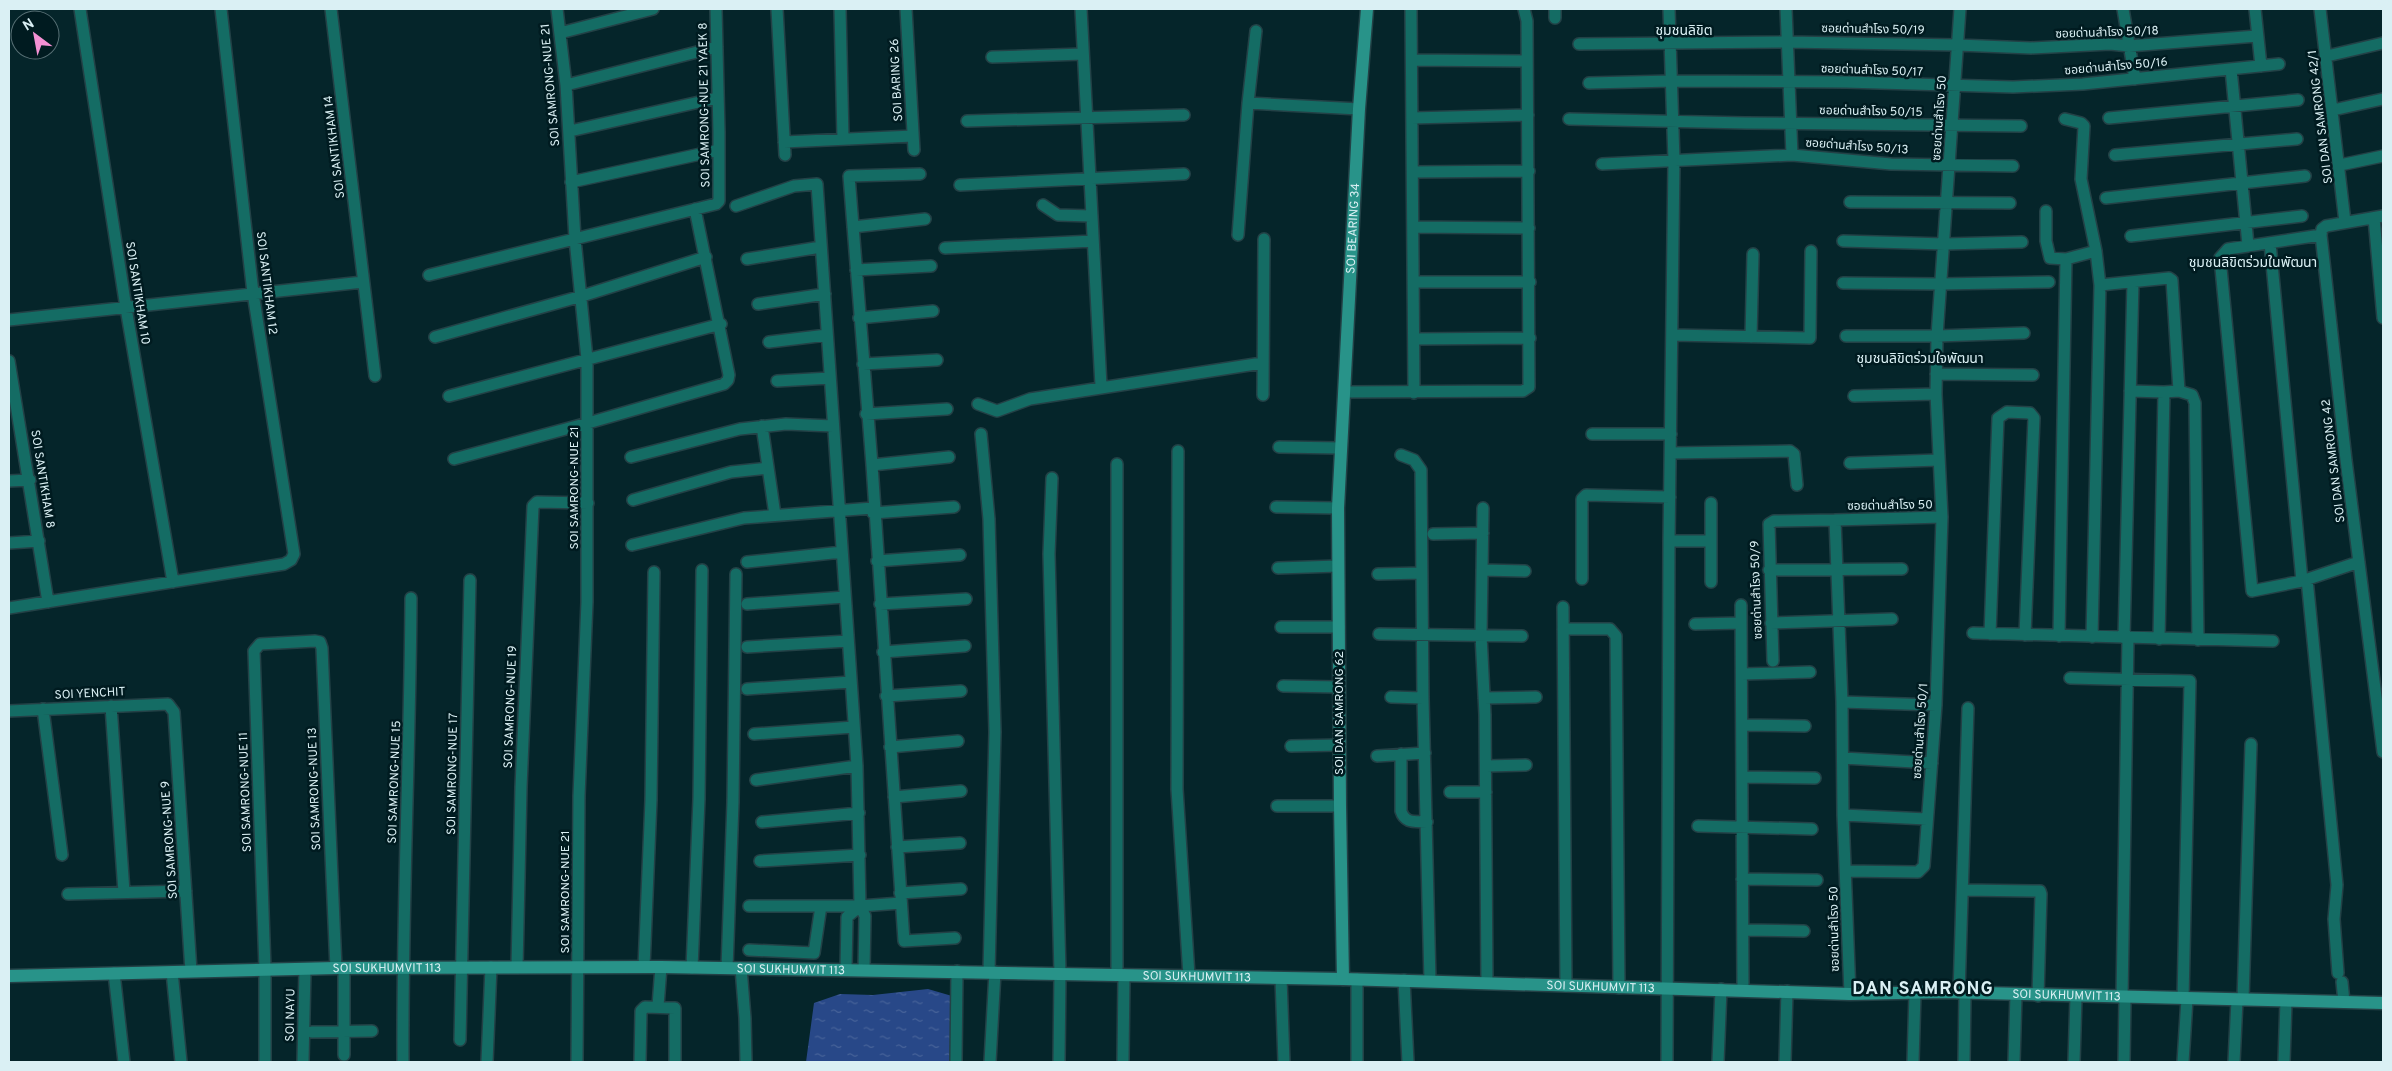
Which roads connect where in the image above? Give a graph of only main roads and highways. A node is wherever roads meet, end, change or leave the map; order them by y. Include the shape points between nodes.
1 (1367, 9) edge
2 (1340, 448) joint
3 (9, 976) edge
4 (1344, 979) junction
5 (2383, 1003) edge

1 - 2 main road, SOI BEARING 34
2 - 4 main road, SOI DAN SAMRONG 62 via 1338,627
3 - 4 main road, SOI SUKHUMVIT 113 via 340,968 661,967
4 - 5 main road, SOI SUKHUMVIT 113 via 1850,994 1962,993

